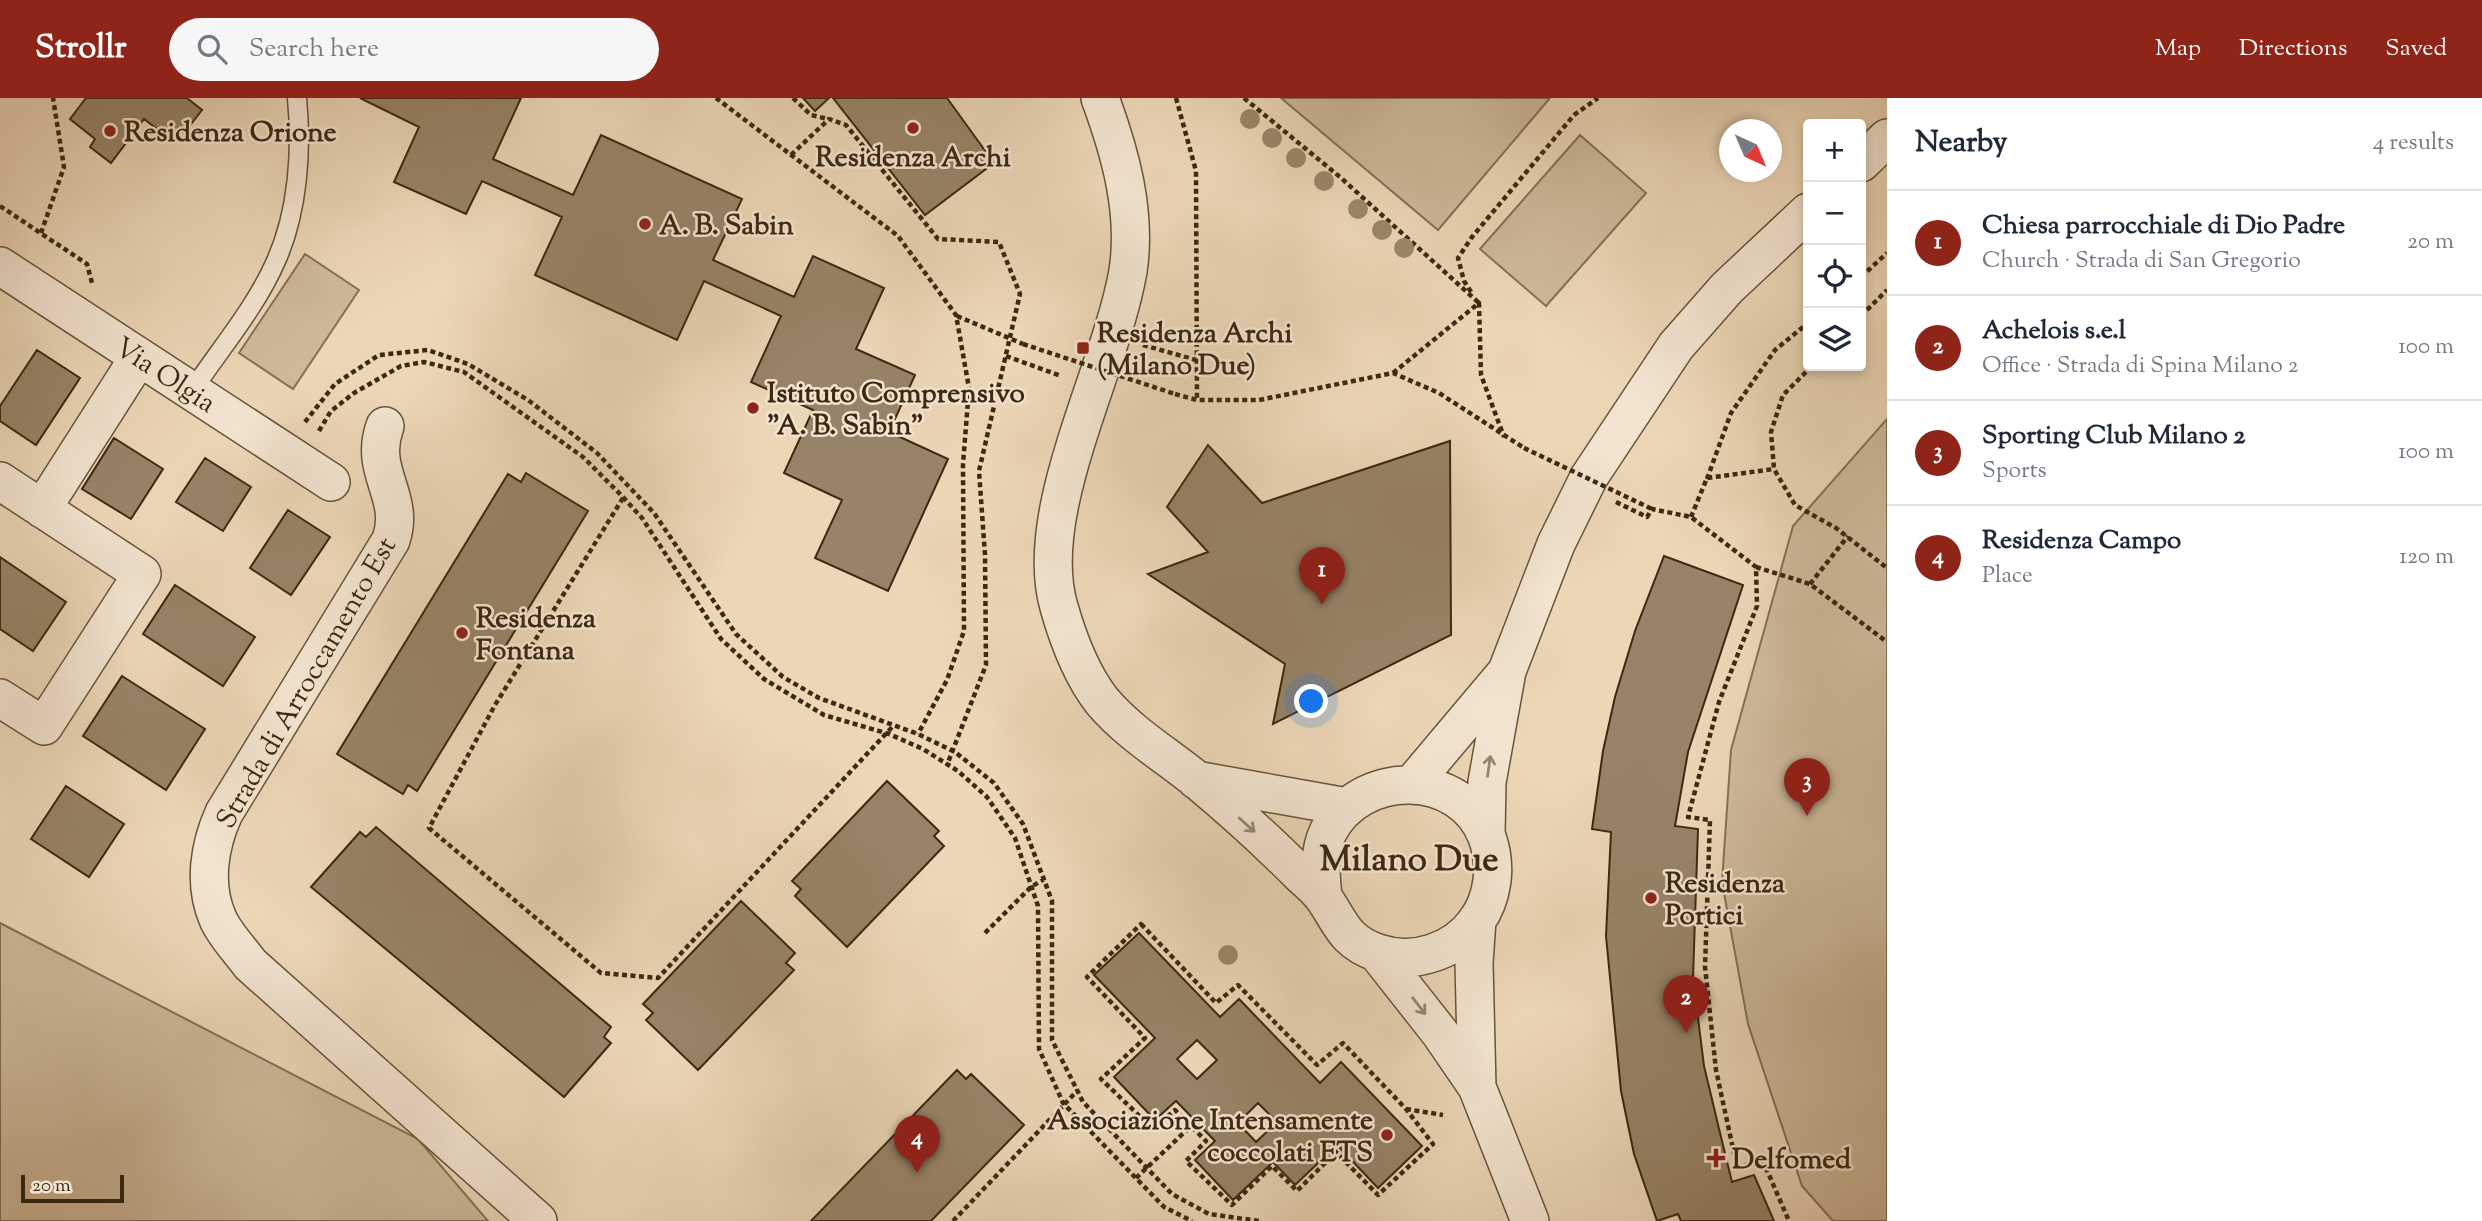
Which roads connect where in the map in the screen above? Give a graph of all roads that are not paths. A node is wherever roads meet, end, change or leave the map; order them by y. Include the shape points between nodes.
1 (297, 98) edge
2 (1100, 98) edge
3 (1887, 138) edge
4 (1866, 158) edge
5 (1803, 217) edge
6 (0, 266) edge
7 (139, 357) junction
8 (192, 391) junction
9 (385, 426) dead end
10 (0, 481) edge
11 (331, 482) dead end
12 (42, 509) junction
13 (1507, 671) junction
14 (0, 698) edge
15 (1196, 780) junction
16 (1413, 783) junction
17 (1348, 807) junction
18 (1486, 834) junction
19 (1323, 897) junction
20 (1478, 920) junction
21 (1377, 953) junction
22 (1476, 1087) junction
23 (538, 1221) edge
24 (1530, 1221) edge

1 - 8 lane via 298,162 284,242 257,294
2 - 15 street via 1115,139 1130,219 1128,269 1113,337 1056,516 1053,572 1058,604 1084,672 1102,700 1137,738
3 - 4 street
5 - 13 street via 1684,336 1633,408 1577,500
6 - 7 street, Via Olgia
7 - 8 street, Via Olgia
7 - 12 street
8 - 11 street, Via Olgia
9 - 23 street, Strada di Arroccamento Est via 379,461 397,513 391,540 224,813 210,857 213,900 219,921 250,964
10 - 12 street
12 - 14 street via 142,574 44,726
13 - 16 street
18 -> 13 street via 1487,782
15 - 17 street
15 -> 19 street
16 - 17 street via 1367,793
16 - 18 street via 1464,805
17 - 19 street via 1328,833 1319,865
18 - 20 street via 1493,878
19 - 21 street via 1335,921 1353,940
20 - 21 street via 1462,937 1422,956
20 - 22 street
21 -> 22 street
22 - 24 street

